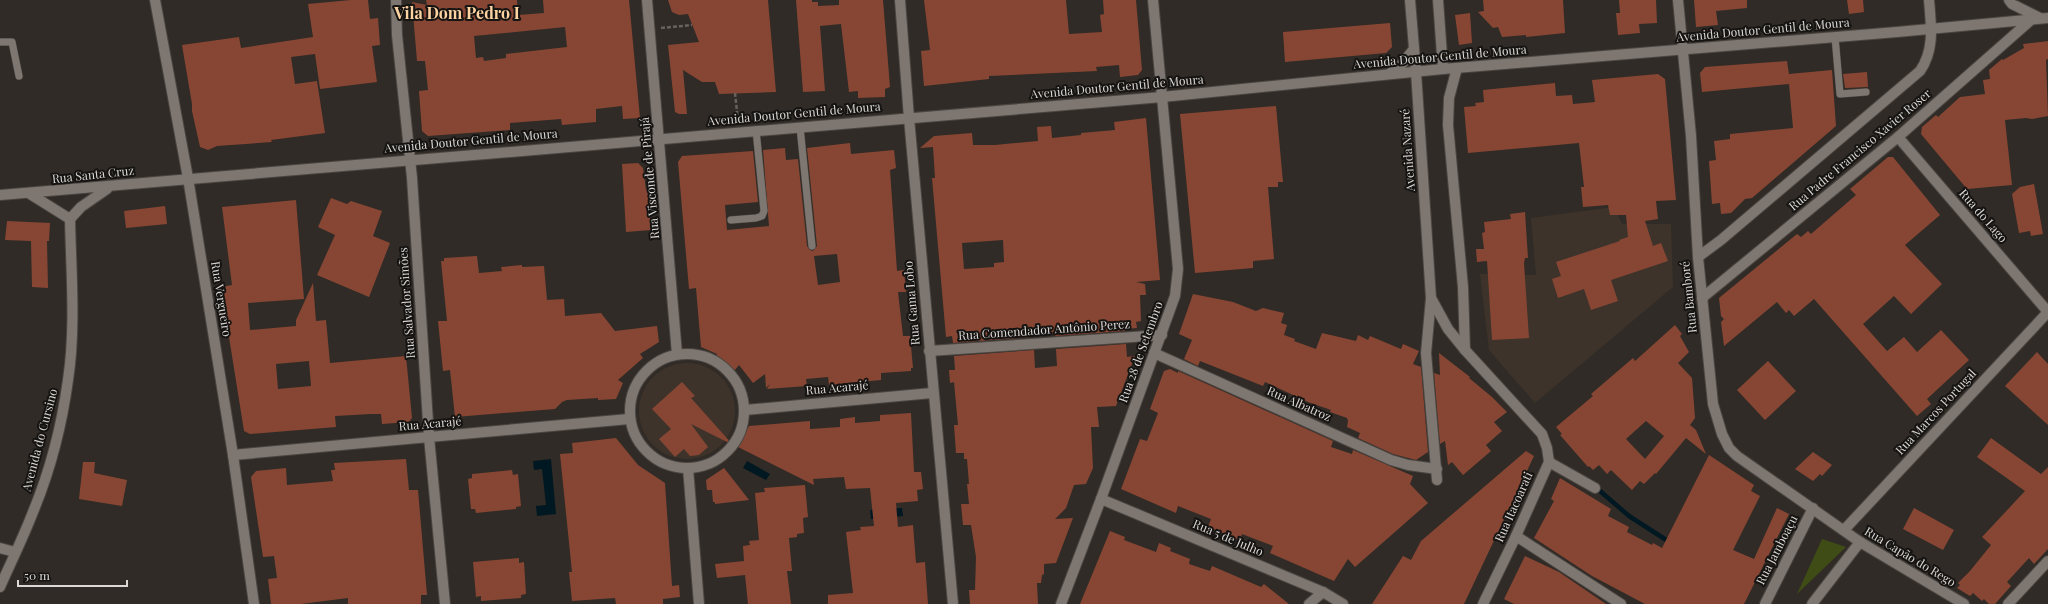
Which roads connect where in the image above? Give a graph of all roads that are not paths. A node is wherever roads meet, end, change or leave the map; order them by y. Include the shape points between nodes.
1 (155, 0) edge
2 (396, 0) edge
3 (647, 0) edge
4 (900, 0) edge
5 (1153, 0) edge
6 (1410, 0) edge
7 (1438, 0) edge
8 (1678, 0) edge
9 (1929, 0) edge
10 (2009, 0) edge
11 (2040, 18) edge
12 (1931, 29) junction
13 (1835, 37) junction
14 (0, 42) edge
15 (1414, 49) junction
16 (1683, 49) junction
17 (1457, 68) junction
18 (1443, 69) junction
19 (1416, 72) junction
20 (1389, 74) junction
21 (19, 76) dead end
22 (1866, 92) dead end
23 (1162, 97) junction
24 (909, 118) junction
25 (800, 127) junction
26 (756, 130) junction
27 (1898, 137) junction
28 (660, 138) junction
29 (410, 159) junction
30 (188, 178) junction
31 (112, 187) junction
32 (29, 194) junction
33 (0, 195) edge
34 (70, 219) junction
35 (732, 220) dead end
36 (812, 246) dead end
37 (1698, 257) junction
38 (1431, 298) junction
39 (1702, 298) junction
40 (2048, 312) edge
41 (1162, 335) junction
42 (1465, 350) junction
43 (929, 351) junction
44 (1154, 353) junction
45 (676, 354) junction
46 (932, 393) junction
47 (745, 410) junction
48 (629, 420) junction
49 (430, 437) junction
50 (233, 455) junction
51 (1549, 462) junction
52 (688, 468) junction
53 (1437, 469) junction
54 (1437, 480) dead end
55 (1595, 488) dead end
56 (1101, 499) junction
57 (1813, 508) junction
58 (1844, 530) junction
59 (1516, 536) junction
60 (1860, 542) junction
61 (0, 548) edge
62 (15, 552) junction
63 (2048, 561) edge
64 (0, 587) edge
65 (1323, 592) junction
66 (254, 604) edge
67 (445, 604) edge
68 (699, 604) edge
69 (953, 604) edge
70 (1061, 604) edge
71 (1308, 604) edge
72 (1342, 604) edge
73 (1483, 604) edge
74 (1621, 604) edge
75 (1766, 604) edge
76 (1812, 604) edge
77 (1964, 604) edge
78 (2008, 604) edge

1 - 30 street, Rua Vergueiro
2 - 29 street, Rua Salvador Simões via 397,35
3 - 28 street, Rua Visconde de Pirajá
4 - 24 street, Rua Gama Lobo
5 - 23 street, Rua 28 de Setembro
6 - 15 street, Avenida Nazaré
7 - 18 street
8 - 16 street, Rua Bamboré
9 - 12 street, Rua Padre Francisco Xavier Roser
10 - 11 street
11 - 12 street, Avenida Doutor Gentil de Moura
11 - 27 street, Rua Padre Francisco Xavier Roser
12 - 13 street, Avenida Doutor Gentil de Moura
12 - 37 street, Rua Padre Francisco Xavier Roser via 1930,49 1920,71
13 - 16 street, Avenida Doutor Gentil de Moura
13 - 22 lane via 1840,94
14 - 21 lane via 12,42
15 - 19 street, Avenida Nazaré
15 - 20 street via 1402,64
16 - 17 street, Avenida Doutor Gentil de Moura
16 - 37 street, Rua Bamboré
17 - 18 street, Avenida Doutor Gentil de Moura
17 - 42 street via 1449,98 1448,125 1463,287
18 - 19 street, Avenida Doutor Gentil de Moura
19 - 20 street, Avenida Doutor Gentil de Moura
19 - 38 street, Avenida Nazaré
20 - 23 street, Avenida Doutor Gentil de Moura
23 - 24 street, Avenida Doutor Gentil de Moura
23 - 41 street, Rua 28 de Setembro via 1178,269 1175,296
24 - 25 street, Avenida Doutor Gentil de Moura
24 - 43 street, Rua Gama Lobo
25 - 26 street, Avenida Doutor Gentil de Moura
25 - 36 lane
26 - 28 street, Avenida Doutor Gentil de Moura
26 - 35 lane via 764,210 762,216 756,218
27 - 39 street, Rua Padre Francisco Xavier Roser
27 - 40 street, Rua do Lago
28 - 29 street, Avenida Doutor Gentil de Moura
28 - 45 street, Rua Visconde de Pirajá
29 - 30 street, Avenida Doutor Gentil de Moura
29 - 49 street, Rua Salvador Simões
30 - 31 street, Rua Santa Cruz
30 - 50 street, Rua Vergueiro
31 - 32 street, Rua Santa Cruz
31 - 34 street via 95,196
32 - 33 street, Rua Santa Cruz
32 - 34 street
34 - 62 street, Avenida do Cursino via 72,349 68,381 60,425 46,475 34,512
37 - 39 street, Rua Bamboré
38 - 42 street, Avenida Nazaré via 1448,328
38 - 53 street, Avenida Nazaré via 1426,353
39 - 57 street, Rua Bamboré via 1713,404 1729,448
40 - 58 street, Rua Marcos Portugal
41 - 43 street, Rua Comendador Antônio Perez
41 - 44 street, Rua 28 de Setembro
42 - 51 street, Avenida Nazaré via 1531,420 1545,440
43 - 46 street, Rua Gama Lobo
44 - 53 street, Rua Albatroz via 1391,460
44 - 56 street, Rua 28 de Setembro
45 - 47 street via 696,354 715,361 731,373 741,390
45 - 48 street via 659,360 645,370 635,385 629,402
46 - 47 street, Rua Acarajé
46 - 69 street, Rua Gama Lobo
47 - 52 street via 740,433 722,457 706,465
48 - 49 street, Rua Acarajé
48 - 52 street via 640,445 656,460 671,466
49 - 50 street, Rua Acarajé
49 - 67 street, Rua Salvador Simões
50 - 66 street, Rua Vergueiro
51 - 55 street
51 - 59 street, Rua Itacoarati
52 - 68 street
53 - 54 street, Avenida Nazaré
56 - 65 street, Rua 5 de Julho
56 - 70 street, Rua 28 de Setembro
57 - 58 street, Rua Bamboré
57 - 75 street, Rua Jamboaçu
58 - 60 street, Rua Capão do Rego
59 - 73 street, Rua Itacoarati
59 - 74 street
60 - 76 street
60 - 77 street, Rua Capão do Rego
61 - 62 street
62 - 64 street, Avenida do Cursino
63 - 78 street
65 - 71 street
65 - 72 street, Rua 5 de Julho

